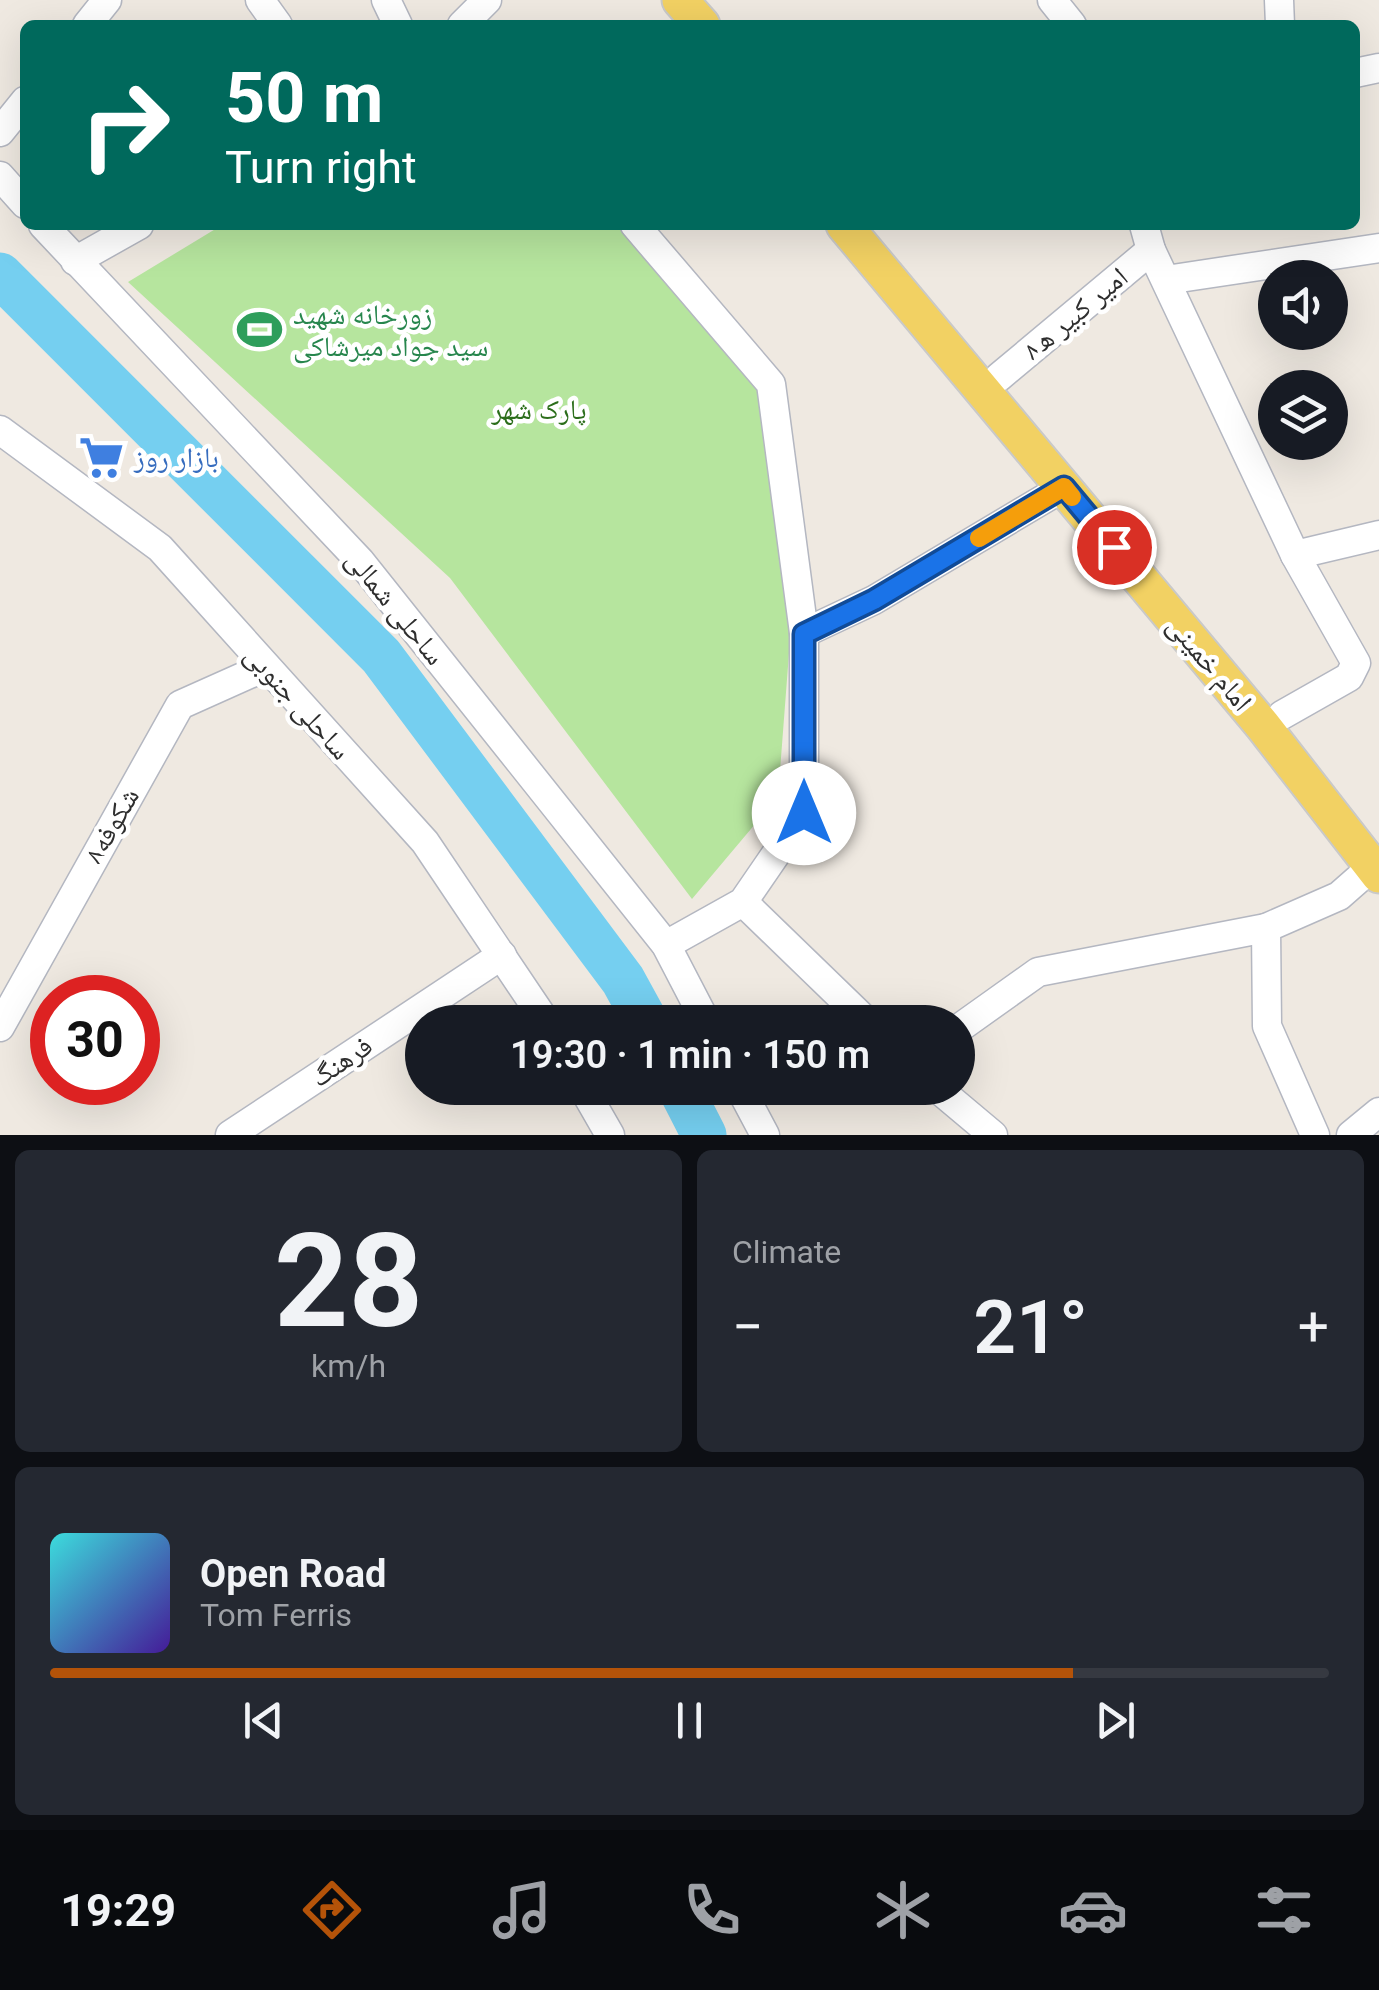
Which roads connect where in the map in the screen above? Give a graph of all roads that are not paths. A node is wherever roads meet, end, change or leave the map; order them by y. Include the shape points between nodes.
1 (107, 0) edge
2 (486, 0) edge
3 (652, 0) edge
4 (680, 0) edge
5 (1052, 0) edge
6 (91, 20) edge
7 (467, 20) edge
8 (670, 20) edge
9 (698, 20) edge
10 (1068, 20) edge
11 (20, 107) edge
12 (0, 132) edge
13 (0, 176) edge
14 (20, 198) edge
15 (47, 230) edge
16 (129, 230) edge
17 (640, 230) edge
18 (848, 230) edge
19 (876, 230) edge
20 (1148, 237) edge
21 (1379, 248) edge
22 (74, 261) junction
23 (1166, 280) junction
24 (1000, 377) junction
25 (1, 435) edge
26 (1064, 487) junction
27 (1379, 535) edge
28 (1295, 555) junction
29 (804, 634) junction
30 (265, 666) junction
31 (1282, 715) junction
32 (1377, 861) edge
33 (744, 902) junction
34 (1266, 928) junction
35 (666, 945) junction
36 (502, 955) junction
37 (535, 1005) edge
38 (697, 1005) edge
39 (850, 1005) edge
40 (975, 1017) edge
41 (0, 1027) edge
42 (593, 1105) edge
43 (749, 1105) edge
44 (958, 1105) edge
45 (1379, 1112) edge
46 (230, 1135) edge
47 (610, 1135) edge
48 (765, 1135) edge
49 (994, 1135) edge
50 (1316, 1135) edge
51 (1351, 1135) edge

1 - 6 street
2 - 7 street
3 - 8 main road
4 - 9 main road
5 - 10 street
11 - 12 street
13 - 14 street
15 - 22 street, ساحلی شمالی
16 - 22 street
17 - 29 street via 771,384
18 - 26 main road, امام خمینی
19 - 24 main road, امام خمینی
20 - 23 street
20 - 24 street, امیر کبیر ه۸
21 - 23 street
22 - 35 street, ساحلی شمالی via 360,561
23 - 28 street
24 - 31 main road, امام خمینی
25 - 30 street, ساحلی جنوبی via 160,548
26 - 29 street
26 - 32 main road, امام خمینی
27 - 28 street
28 - 31 street via 1356,662 1349,677
29 - 33 street via 804,813
30 - 36 street, ساحلی جنوبی via 425,842
30 - 41 street, شکوفه۸ via 180,706
31 - 32 main road, امام خمینی
32 - 34 street via 1339,896
33 - 35 street
33 - 39 street
34 - 40 street via 1038,972
34 - 50 street via 1267,1026
35 - 38 street, ساحلی شمالی
36 - 37 street, ساحلی جنوبی
36 - 46 street, فرهنگ
42 - 47 street
43 - 48 street
44 - 49 street
45 - 51 street

